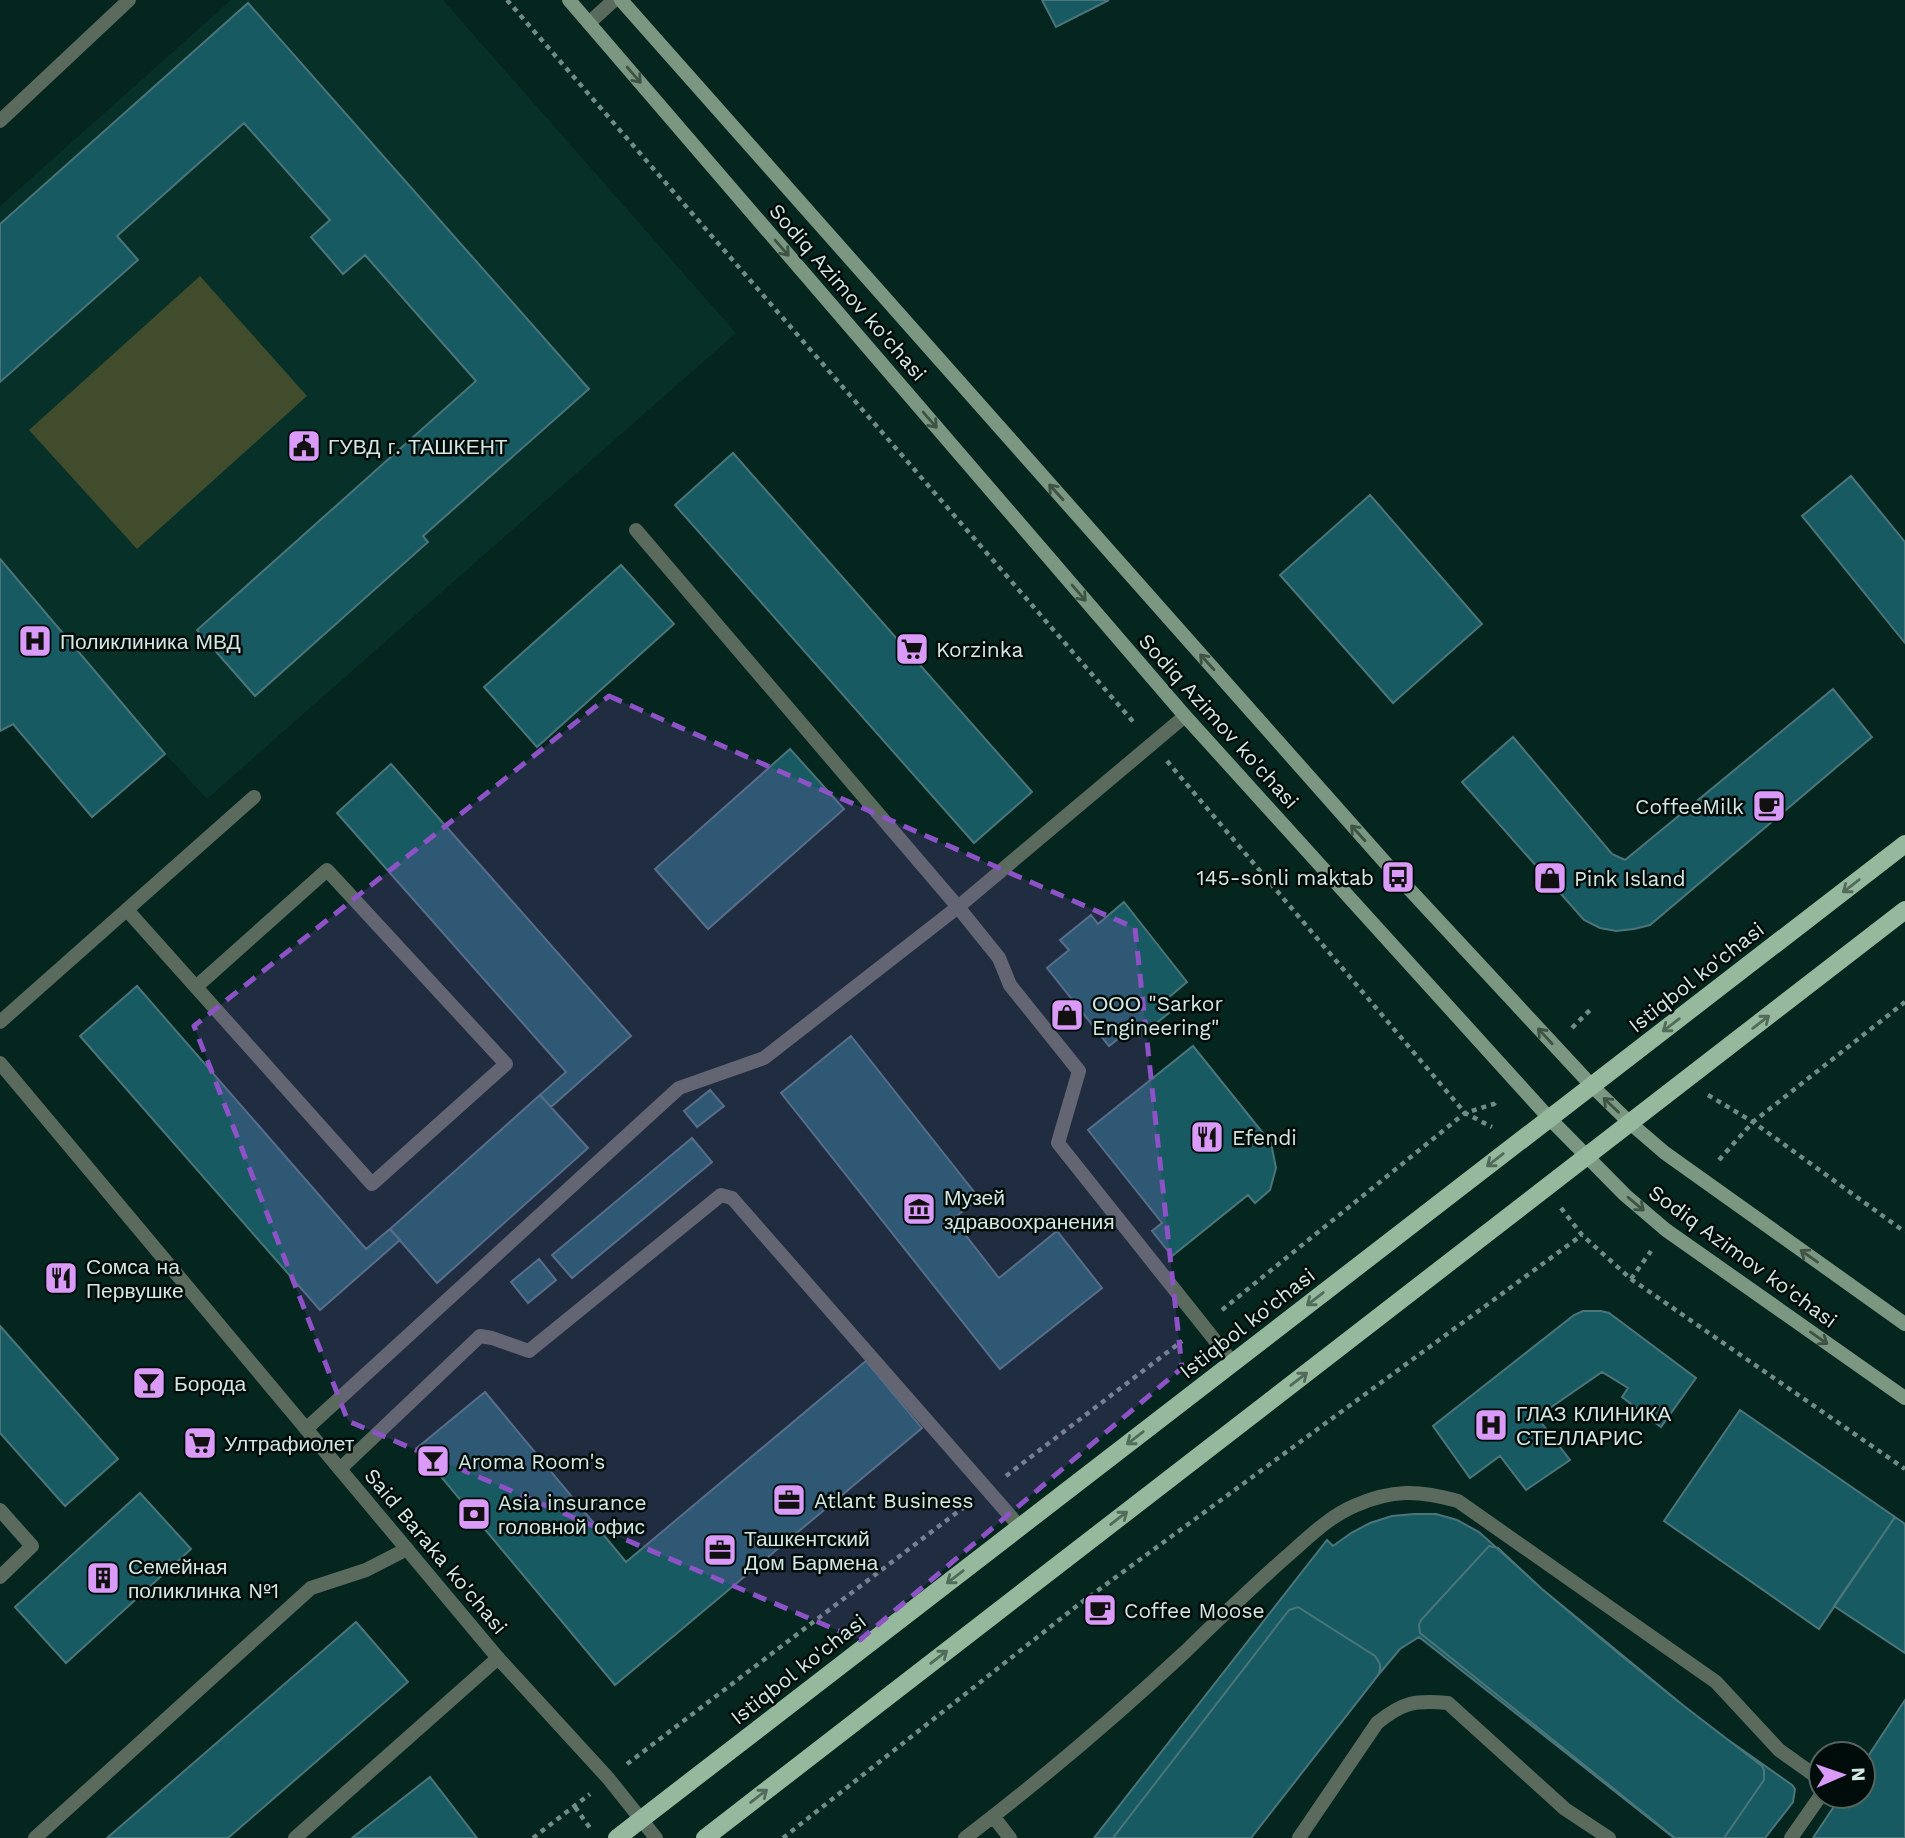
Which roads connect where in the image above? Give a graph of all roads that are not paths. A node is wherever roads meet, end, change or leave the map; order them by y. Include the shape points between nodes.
1 (129, 0) edge
2 (569, 0) edge
3 (614, 0) edge
4 (621, 0) edge
5 (589, 23) junction
6 (0, 121) edge
7 (636, 530) dead end
8 (1185, 716) junction
9 (254, 797) dead end
10 (1905, 844) edge
11 (958, 907) junction
12 (127, 910) junction
13 (1905, 910) edge
14 (196, 987) junction
15 (0, 1022) edge
16 (0, 1063) edge
17 (1592, 1086) junction
18 (1550, 1119) junction
19 (1630, 1123) junction
20 (1586, 1157) junction
21 (1905, 1324) edge
22 (1233, 1363) junction
23 (1905, 1398) edge
24 (306, 1429) junction
25 (340, 1469) junction
26 (0, 1510) edge
27 (1020, 1527) junction
28 (407, 1549) junction
29 (0, 1577) edge
30 (498, 1658) junction
31 (1807, 1770) edge
32 (1811, 1810) edge
33 (993, 1816) junction
34 (642, 1819) junction
35 (35, 1838) edge
36 (295, 1838) edge
37 (617, 1838) edge
38 (656, 1838) edge
39 (705, 1838) edge
40 (965, 1838) edge
41 (1010, 1838) edge
42 (1299, 1838) edge
43 (1609, 1838) edge
44 (1791, 1838) edge

1 - 6 street
2 - 5 main road, Sodiq Azimov ko'chasi
3 - 5 street
17 -> 4 main road, Sodiq Azimov ko'chasi via 1398,877
5 -> 8 main road, Sodiq Azimov ko'chasi
7 - 11 street
8 - 11 street
8 - 18 main road, Sodiq Azimov ko'chasi
9 - 12 street
10 -> 17 main road, Istiqbol ko'chasi
11 - 22 street via 999,958 1010,985 1079,1071 1058,1143
11 - 24 street via 764,1058 679,1088
12 - 14 street
12 - 15 street
19 -> 13 main road
14 - 14 street via 372,1184 506,1064 327,870
16 - 24 street, Said Baraka ko'chasi
17 - 18 main road, Istiqbol ko'chasi
19 -> 17 main road, Sodiq Azimov ko'chasi
18 - 20 main road, Sodiq Azimov ko'chasi
18 -> 22 main road, Istiqbol ko'chasi
19 - 20 main road
21 -> 19 main road, Sodiq Azimov ko'chasi via 1702,1181
20 -> 23 main road, Sodiq Azimov ko'chasi via 1666,1230
39 -> 20 main road
22 -> 27 main road, Istiqbol ko'chasi
24 - 25 street, Said Baraka ko'chasi
25 - 27 street via 480,1336 529,1351 721,1195 732,1198
25 - 28 street, Said Baraka ko'chasi
26 - 29 street via 32,1546
27 -> 34 main road, Istiqbol ko'chasi
28 - 30 street, Said Baraka ko'chasi
28 - 35 street via 366,1570 311,1588
30 - 34 street, Said Baraka ko'chasi
30 - 36 street
31 - 33 street via 1779,1750 1716,1682 1458,1502 1404,1492 1379,1497 1331,1518 1135,1698
32 - 44 street
33 - 40 street
33 - 41 street
34 - 37 main road, Istiqbol ko'chasi
34 - 38 street, Said Baraka ko'chasi
42 - 43 street via 1377,1723 1394,1709 1430,1701 1448,1703 1565,1809

